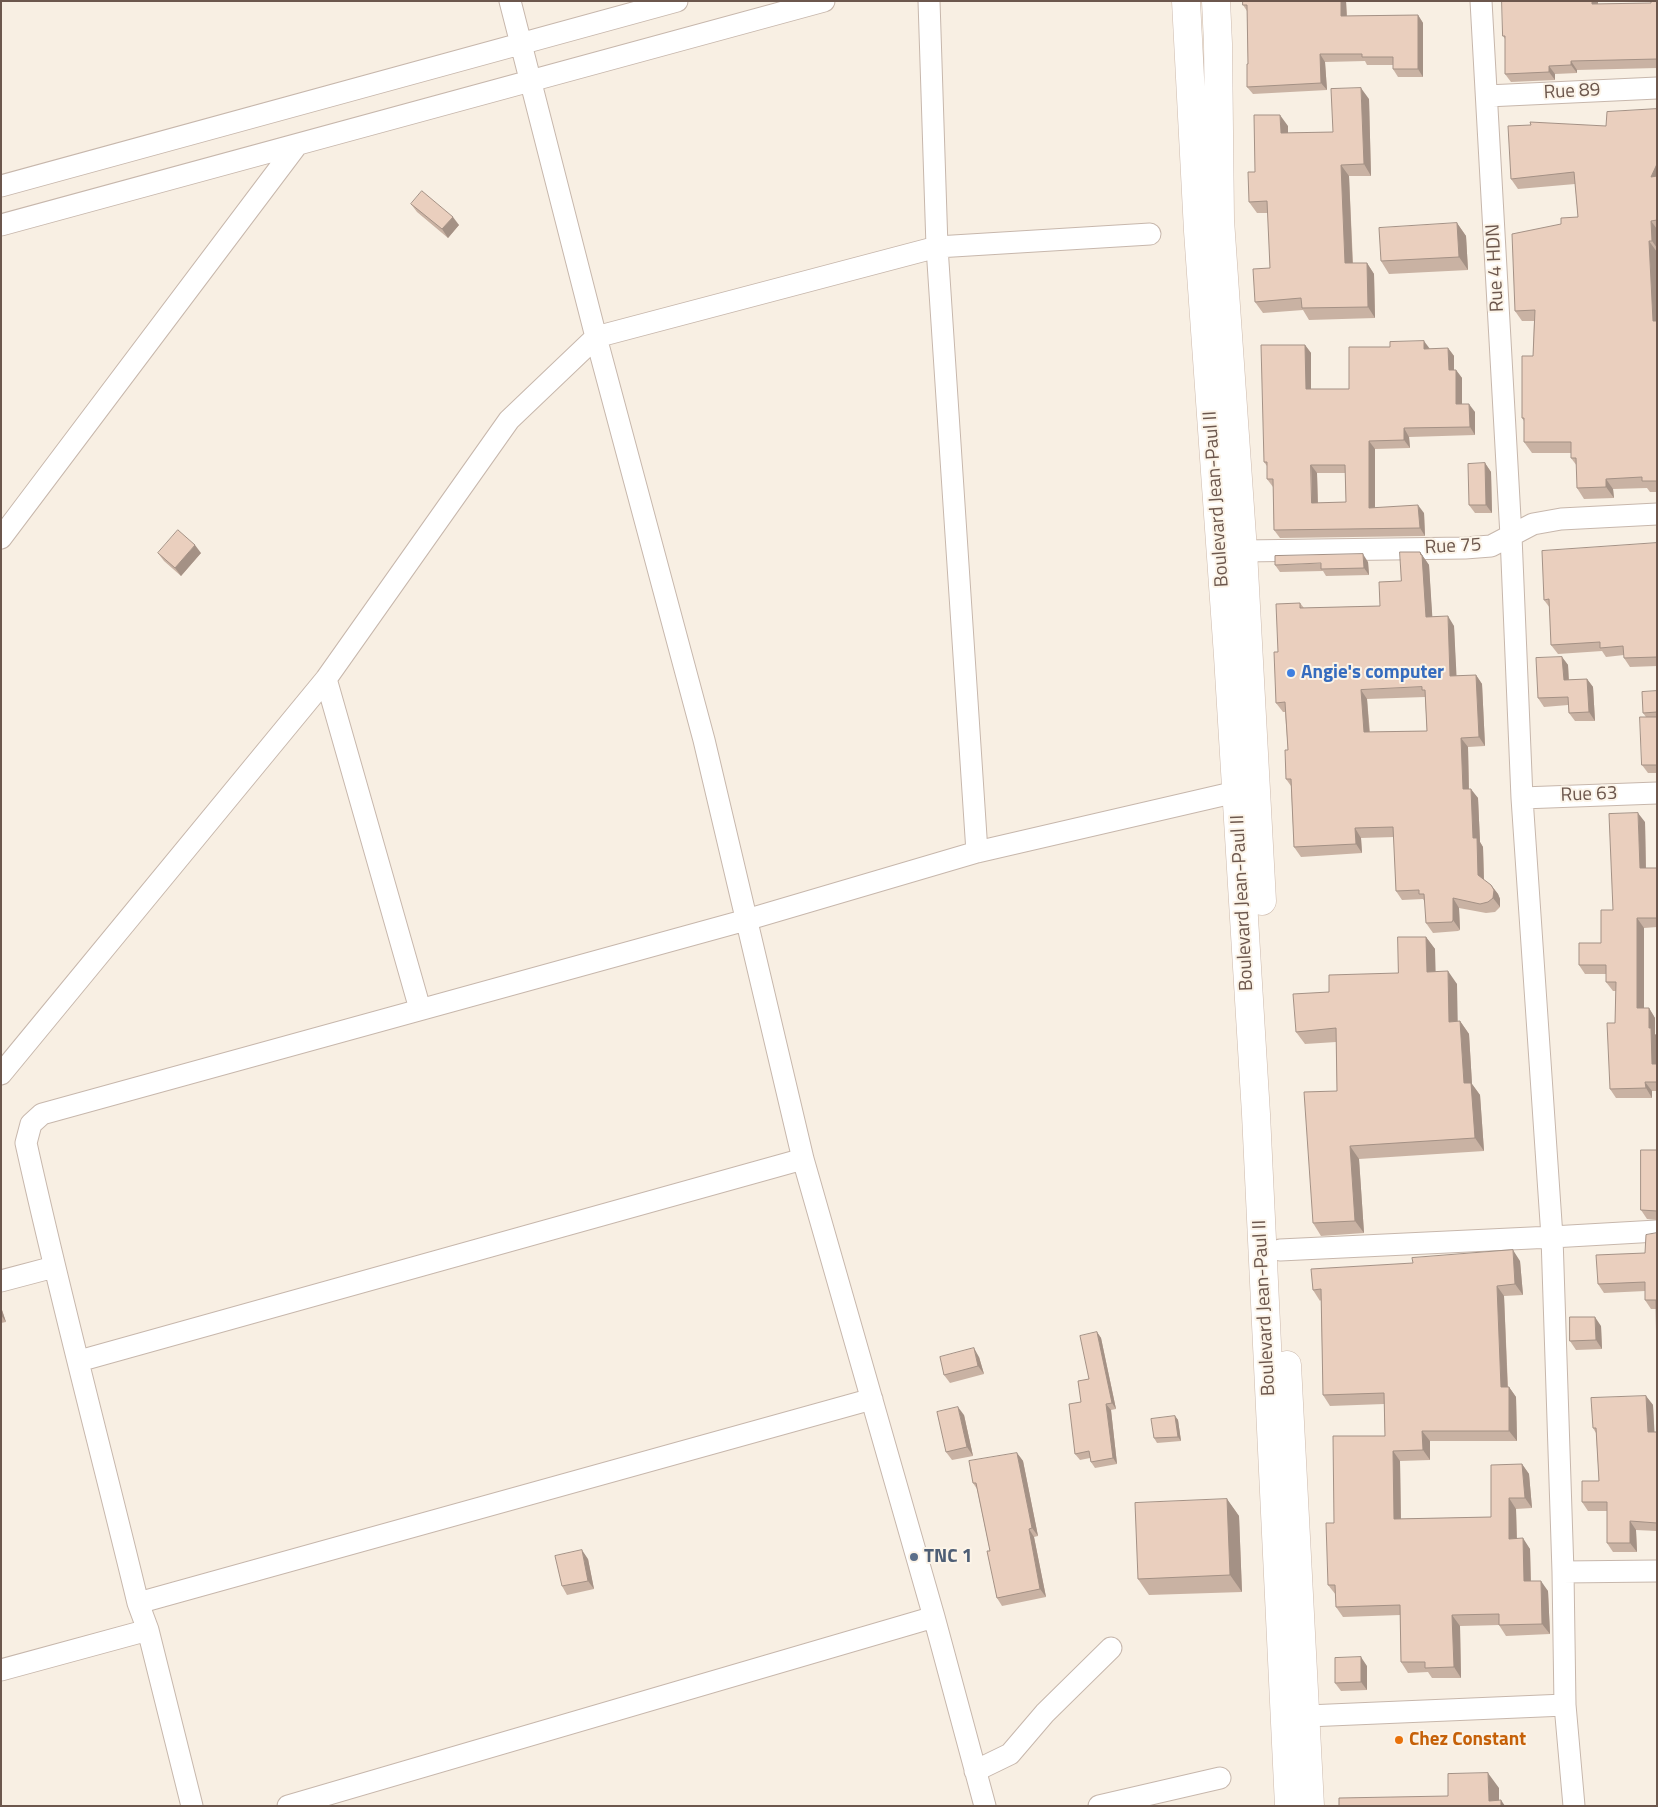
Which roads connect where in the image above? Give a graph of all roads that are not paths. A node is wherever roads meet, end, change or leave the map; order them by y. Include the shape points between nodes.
1 (510, 1) edge
2 (677, 1) edge
3 (824, 1) edge
4 (929, 1) edge
5 (1186, 1) edge
6 (1216, 1) edge
7 (1481, 1) edge
8 (521, 44) junction
9 (531, 81) junction
10 (1657, 88) edge
11 (1487, 96) junction
12 (298, 145) junction
13 (1, 186) edge
14 (1, 225) edge
15 (1150, 234) dead end
16 (937, 247) junction
17 (596, 337) junction
18 (1657, 514) edge
19 (1511, 536) junction
20 (1, 538) edge
21 (1243, 551) junction
22 (326, 678) junction
23 (1236, 792) junction
24 (1657, 793) edge
25 (1522, 798) junction
26 (977, 852) junction
27 (746, 920) junction
28 (420, 1009) junction
29 (1, 1074) edge
30 (803, 1159) junction
31 (1657, 1230) edge
32 (1552, 1237) junction
33 (1280, 1250) junction
34 (54, 1267) junction
35 (1, 1281) edge
36 (79, 1361) junction
37 (872, 1398) junction
38 (1657, 1571) edge
39 (1563, 1572) junction
40 (138, 1603) junction
41 (934, 1617) junction
42 (148, 1630) junction
43 (1111, 1648) dead end
44 (1, 1670) edge
45 (1565, 1705) junction
46 (1306, 1716) junction
47 (975, 1772) junction
48 (1220, 1778) dead end
49 (192, 1806) edge
50 (288, 1806) edge
51 (985, 1806) edge
52 (1100, 1806) edge
53 (1289, 1806) edge
54 (1310, 1806) edge
55 (1574, 1806) edge

1 - 8 street
2 - 8 street
3 - 9 street
4 - 16 street
5 - 23 main road, Boulevard Jean-Paul II via 1198,231
6 - 21 main road, Boulevard Jean-Paul II via 1220,220
7 - 11 street, Rue 4 HDN
8 - 9 street
8 - 13 street
9 - 12 street
9 - 17 street
10 - 11 street, Rue 89
11 - 19 street, Rue 4 HDN
12 - 14 street
12 - 20 street
15 - 16 street
16 - 17 street
16 - 26 street
17 - 22 street via 509,420
17 - 27 street via 704,740
18 - 19 street, Rue 75 via 1561,519 1533,524
19 - 21 street, Rue 75 via 1491,546 1465,548
19 - 25 street, Rue 4 HDN
21 - 33 main road, Boulevard Jean-Paul II
22 - 28 street
22 - 29 street
23 - 26 street
23 - 53 main road, Boulevard Jean-Paul II via 1256,1114
24 - 25 street, Rue 63
25 - 32 street, Rue 4 HDN
26 - 27 street
27 - 28 street
27 - 30 street
28 - 34 street via 42,1114 31,1124 26,1143
30 - 36 street
30 - 37 street
31 - 32 street
32 - 33 street
32 - 39 street, Rue 4 HDN
33 - 46 main road, Boulevard Jean-Paul II
34 - 35 street
34 - 36 street
36 - 40 street
37 - 40 street
37 - 41 street
38 - 39 street
39 - 45 street, Rue 4 HDN
40 - 42 street
41 - 47 street
41 - 50 street
42 - 44 street
42 - 49 street
43 - 47 street via 1045,1713 1010,1754
45 - 46 street
45 - 55 street, Rue 4 HDN
46 - 54 main road, Boulevard Jean-Paul II
47 - 51 street
48 - 52 street

